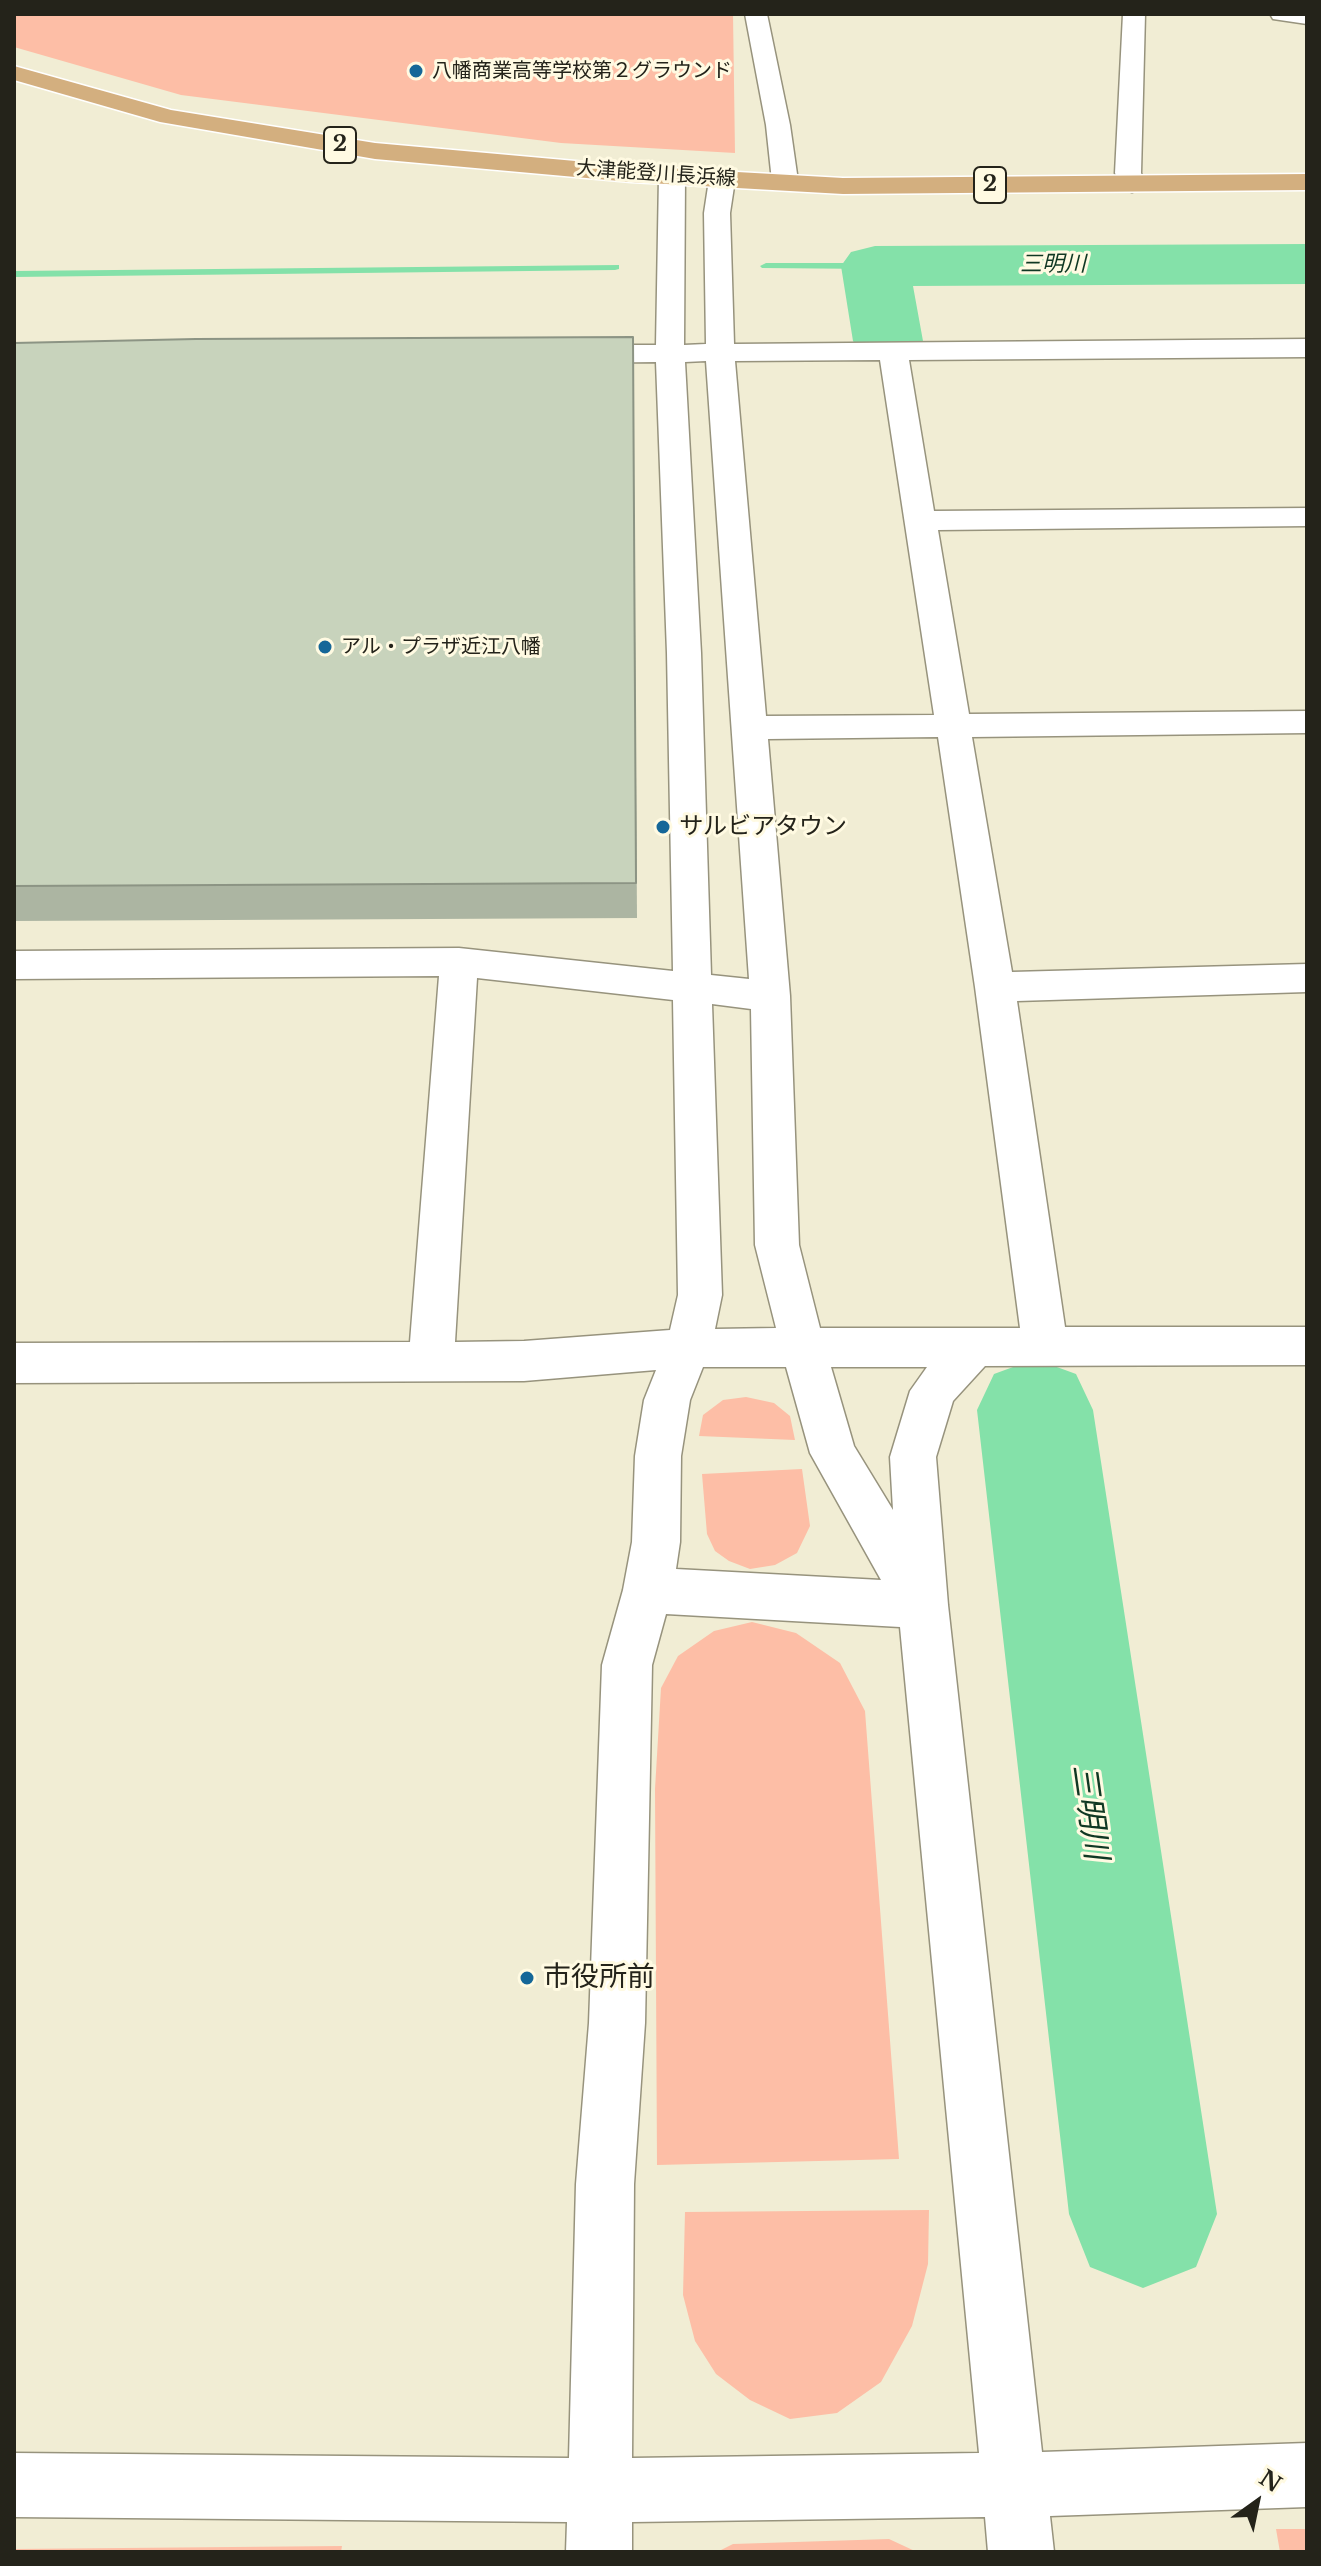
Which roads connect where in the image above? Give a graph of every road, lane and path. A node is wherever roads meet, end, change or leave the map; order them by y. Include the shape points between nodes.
1 (756, 14) edge
2 (1134, 14) edge
3 (1281, 14) edge
4 (1307, 17) edge
5 (14, 73) edge
6 (672, 176) junction
7 (722, 180) junction
8 (785, 181) junction
9 (1307, 182) edge
10 (1132, 184) junction
11 (1307, 348) edge
12 (893, 350) junction
13 (720, 352) junction
14 (670, 353) junction
15 (549, 355) edge
16 (1307, 517) edge
17 (920, 521) junction
18 (1307, 722) edge
19 (953, 727) junction
20 (751, 728) junction
21 (459, 962) junction
22 (14, 965) edge
23 (1307, 978) edge
24 (995, 987) junction
25 (695, 988) junction
26 (770, 996) junction
27 (1307, 1346) edge
28 (974, 1347) junction
29 (1045, 1347) junction
30 (688, 1348) junction
31 (803, 1348) junction
32 (431, 1361) junction
33 (14, 1363) edge
34 (648, 1590) junction
35 (923, 1605) junction
36 (1307, 2475) edge
37 (14, 2485) edge
38 (1014, 2485) junction
39 (601, 2490) junction
40 (599, 2552) edge
41 (1021, 2552) edge

1 - 8 street
2 - 10 street via 1128,173
3 - 4 street
5 - 6 main road, 大津能登川長浜線 / 2 via 169,117 375,151
6 - 7 main road, 大津能登川長浜線 / 2
6 - 14 street
7 - 8 main road, 大津能登川長浜線 / 2
7 - 13 street via 717,213
8 - 10 main road, 大津能登川長浜線 / 2 via 843,186
9 - 10 main road, 大津能登川長浜線 / 2
11 - 12 street
12 - 13 street
12 - 17 street
13 - 14 street
13 - 20 street
14 - 15 street
14 - 25 street
16 - 17 street
17 - 19 street
18 - 19 street
19 - 20 street
19 - 24 street
20 - 26 street
21 - 22 street
21 - 25 street
21 - 32 street
23 - 24 street
24 - 29 street
25 - 26 street
25 - 30 street via 700,1295
26 - 31 street via 777,1245
27 - 29 street
28 - 29 street
28 - 31 street
28 - 35 street via 933,1391 913,1457
30 - 31 street
30 - 32 street via 524,1361
30 - 34 street via 667,1400
31 - 35 street via 833,1453
32 - 33 street
34 - 35 street
34 - 39 street via 627,1665 617,2023 605,2184
35 - 38 street
36 - 38 street
37 - 39 street
38 - 39 street
38 - 41 street
39 - 40 street

